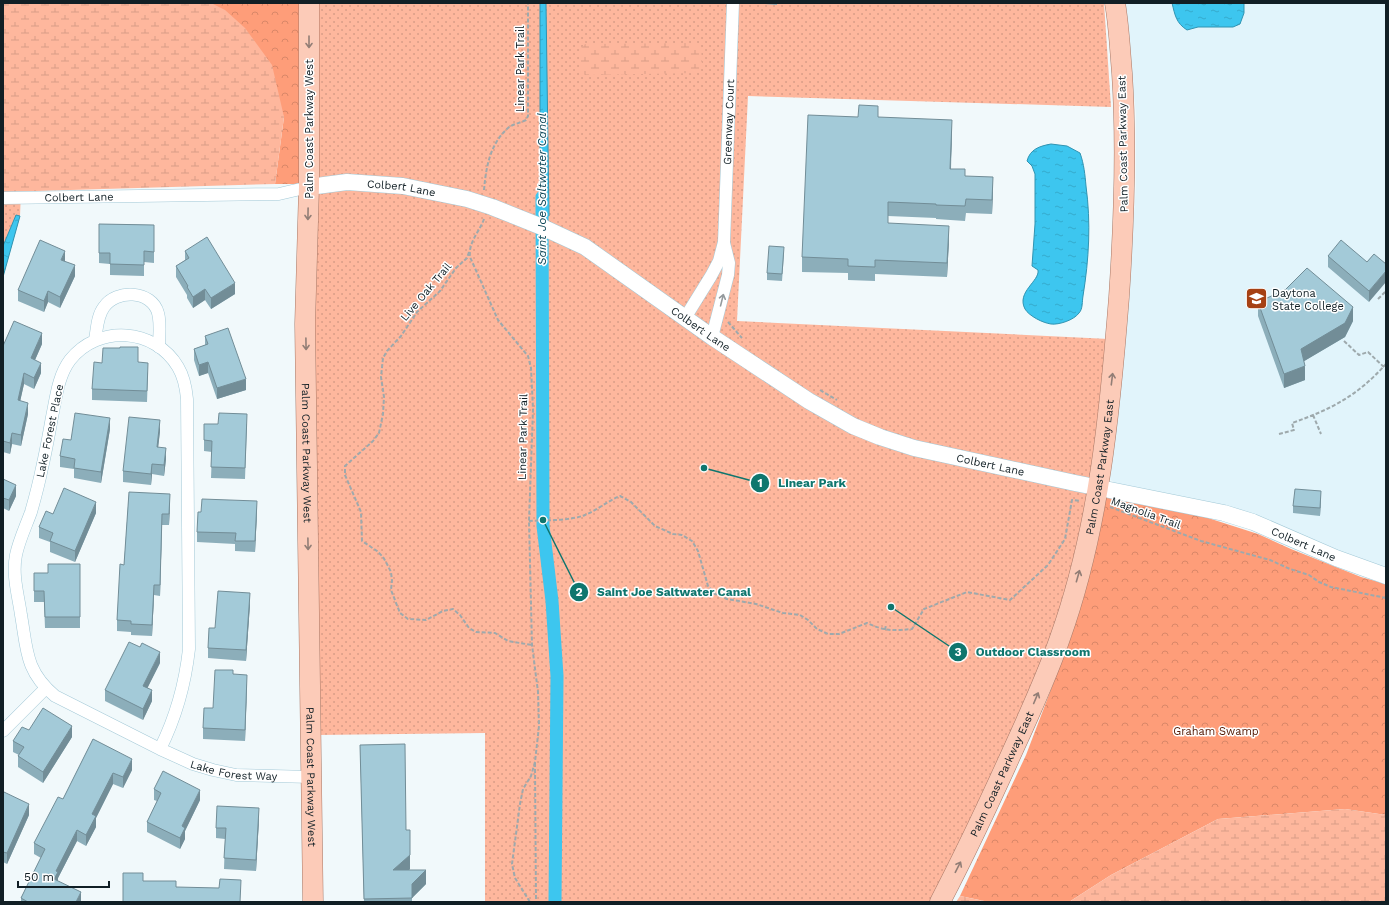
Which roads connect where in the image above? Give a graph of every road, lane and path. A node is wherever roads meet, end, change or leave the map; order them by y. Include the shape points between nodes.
1 (309, 3) edge
2 (528, 3) edge
3 (733, 3) edge
4 (1115, 3) edge
5 (309, 187) junction
6 (3, 198) edge
7 (482, 203) junction
8 (724, 242) junction
9 (469, 251) junction
10 (1386, 291) edge
11 (1378, 299) dead end
12 (685, 318) junction
13 (726, 320) dead end
14 (712, 337) junction
15 (95, 340) junction
16 (745, 341) dead end
17 (1344, 341) dead end
18 (159, 347) junction
19 (1386, 364) edge
20 (1384, 367) junction
21 (1386, 369) edge
22 (818, 388) dead end
23 (843, 403) dead end
24 (1313, 415) junction
25 (1279, 434) dead end
26 (1321, 434) dead end
27 (1075, 483) junction
28 (1097, 496) junction
29 (1072, 500) junction
30 (529, 521) junction
31 (1386, 576) edge
32 (1386, 598) edge
33 (886, 625) dead end
34 (885, 630) junction
35 (532, 645) junction
36 (46, 688) junction
37 (3, 731) edge
38 (160, 749) junction
39 (535, 761) junction
40 (311, 777) junction
41 (313, 902) edge
42 (530, 902) edge
43 (536, 902) edge
44 (940, 902) edge

1 -> 5 main road, Palm Coast Parkway West
2 - 7 path, Linear Park Trail via 528,116 526,120 509,127 494,144 485,173
3 - 8 street, Greenway Court
28 -> 4 main road, Palm Coast Parkway East via 1114,360 1124,216 1124,119
5 - 6 street, Colbert Lane via 279,194
5 - 7 street, Colbert Lane via 341,182 365,182 417,189
5 -> 40 main road, Palm Coast Parkway West via 305,324
7 - 9 path, Linear Park Trail via 484,220
7 - 12 street, Colbert Lane via 520,217 585,248
8 - 12 street via 719,261
14 -> 8 street via 730,263
9 - 30 path, Linear Park Trail via 498,320 528,356 531,368 533,409
9 - 35 path, Live Oak Trail via 440,291 417,312 385,354 381,377 383,414 379,433 345,466 345,475 361,512 362,541 377,551 387,564 391,590 400,612 408,619 426,620 452,609 476,632 495,633 508,641
10 - 11 path
12 - 14 street, Colbert Lane
13 - 16 path
14 - 27 street, Colbert Lane via 852,426 914,448
15 - 18 street, Lake Forest Place via 127,335 147,340
15 - 18 street via 104,306 117,296 133,294 149,300 158,312
15 - 36 street, Lake Forest Place via 74,355 60,378 40,481 20,540 15,564 15,585 25,648 32,666
17 - 20 path via 1359,355 1368,352
18 - 38 street, Lake Forest Place via 178,367 186,386 190,613 185,680 175,715
19 - 20 path
20 - 21 path
20 - 24 path via 1355,393
22 - 23 path
24 - 25 path via 1292,423 1294,430
24 - 26 path
27 - 28 street, Colbert Lane
27 - 29 path
28 - 29 path, Magnolia Trail
28 - 31 street, Colbert Lane via 1207,509 1237,517
28 - 32 path, Magnolia Trail via 1114,508 1171,531 1270,560 1309,575 1331,587
44 -> 28 main road, Palm Coast Parkway East via 1005,768 1060,637 1070,607
29 - 34 path via 1065,539 1048,565 1010,600 967,592 924,610 912,628
30 - 34 path via 585,515 620,496 631,502 655,526 692,541 698,551 705,580 715,594 800,615 817,629 828,634 839,634 866,623
30 - 35 path, Linear Park Trail
33 - 34 path
35 - 39 path, Linear Park Trail via 539,726
36 - 37 street
36 - 38 street, Lake Forest Place via 71,705
38 - 40 street, Lake Forest Way via 193,764 236,775
39 - 42 path, Linear Park Trail via 531,776 523,789 512,864 515,878
39 - 43 path
40 - 41 main road, Palm Coast Parkway West

